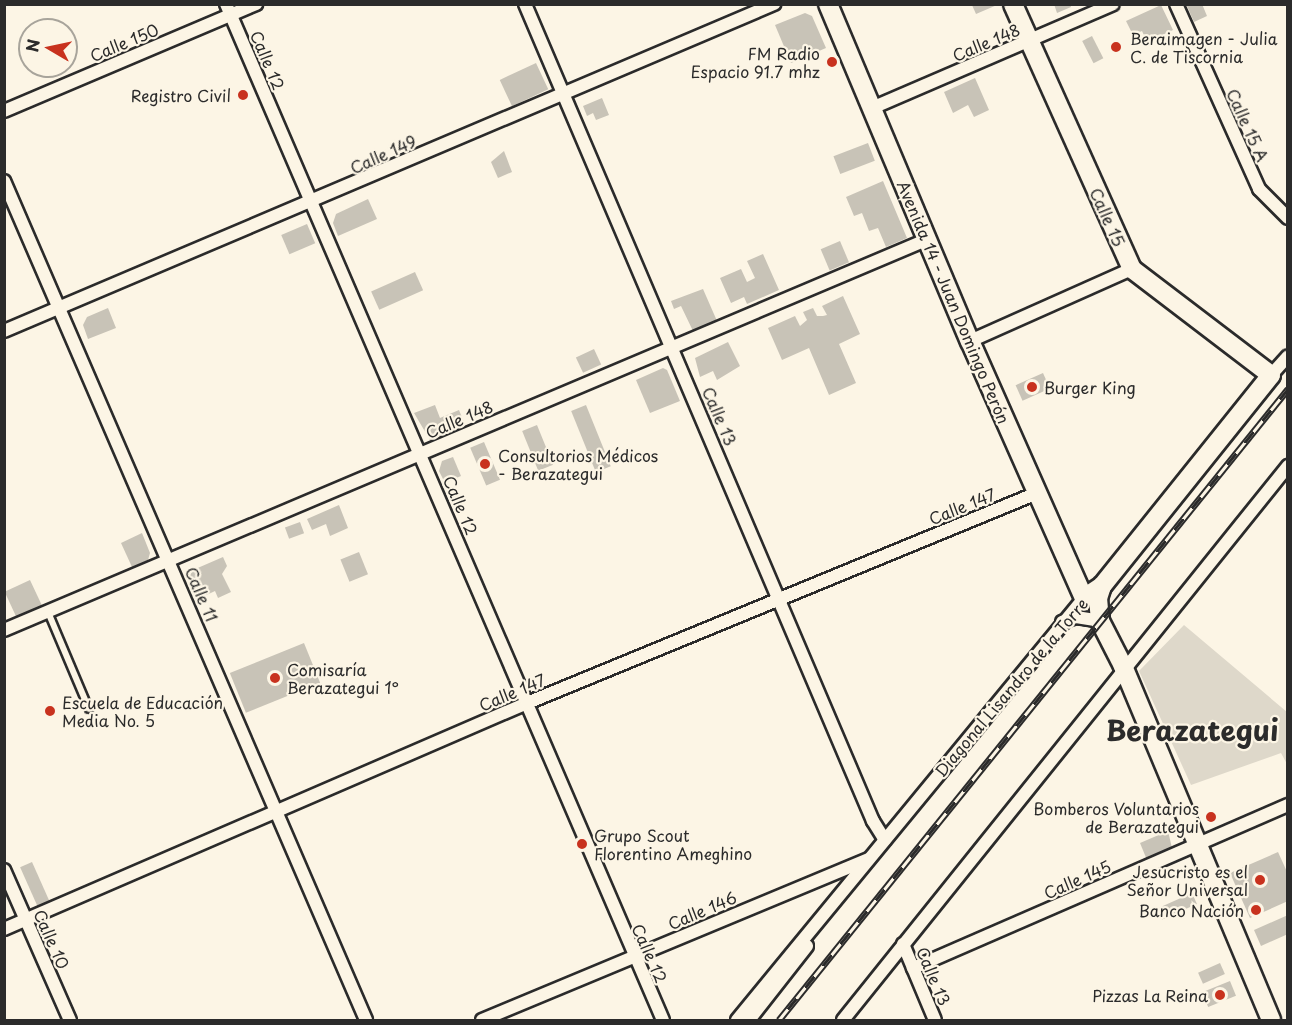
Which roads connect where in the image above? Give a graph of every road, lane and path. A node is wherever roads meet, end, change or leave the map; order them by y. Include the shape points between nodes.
1 (256, 4) edge
2 (525, 4) edge
3 (774, 4) edge
4 (828, 4) edge
5 (1013, 4) edge
6 (1113, 4) edge
7 (1176, 4) edge
8 (228, 10) edge
9 (1029, 42) junction
10 (564, 93) junction
11 (872, 108) junction
12 (4, 111) edge
13 (4, 181) edge
14 (312, 203) junction
15 (1287, 218) edge
16 (926, 240) junction
17 (1132, 269) junction
18 (59, 308) junction
19 (4, 331) edge
20 (970, 341) junction
21 (673, 347) junction
22 (1287, 356) edge
23 (1271, 375) junction
24 (421, 453) junction
25 (1287, 466) edge
26 (1037, 493) junction
27 (169, 560) junction
28 (1102, 586) junction
29 (780, 598) junction
30 (1084, 598) junction
31 (48, 611) junction
32 (1100, 621) junction
33 (1061, 623) junction
34 (4, 630) edge
35 (1123, 666) junction
36 (527, 703) junction
37 (89, 710) dead end
38 (1287, 805) edge
39 (277, 809) junction
40 (885, 840) junction
41 (1196, 844) junction
42 (868, 859) junction
43 (4, 870) edge
44 (26, 920) junction
45 (4, 929) edge
46 (903, 944) junction
47 (633, 956) junction
48 (913, 968) junction
49 (70, 1020) edge
50 (366, 1020) edge
51 (482, 1020) edge
52 (663, 1020) edge
53 (737, 1020) edge
54 (749, 1020) edge
55 (843, 1020) edge
56 (935, 1020) edge
57 (1271, 1020) edge

1 - 8 street, Calle 150
2 - 10 street, Calle 13
3 - 10 street, Calle 149
4 - 11 main road, Avenida 14 - Juan Domingo Perón
5 - 9 main road, Calle 15
6 - 9 street, Calle 148
7 - 15 street, Calle 15 A via 1258,189
8 - 12 street, Calle 150
8 - 14 street, Calle 12
9 - 11 street, Calle 148
9 - 17 main road, Calle 15
10 - 14 street, Calle 149
10 - 21 street, Calle 13
11 - 16 main road, Avenida 14 - Juan Domingo Perón
13 - 18 street, Calle 11
14 - 18 street, Calle 149
14 - 24 street, Calle 12
16 - 20 main road, Avenida 14 - Juan Domingo Perón
16 - 21 street, Calle 148
17 - 20 street
17 - 23 main road, Calle 15
18 - 19 street, Calle 149
18 - 27 street, Calle 11
20 - 26 main road, Avenida 14 - Juan Domingo Perón
21 - 24 street, Calle 148
21 - 29 street, Calle 13
22 - 23 street, Diagonal Lisandro de la Torre
23 - 28 main road, Diagonal Lisandro de la Torre
24 - 27 street, Calle 148
24 - 36 street, Calle 12
25 - 35 street
26 - 29 street, Calle 147
26 - 30 main road, Avenida 14 - Juan Domingo Perón
27 - 31 street, Calle 148
27 - 39 street, Calle 11
28 - 30 main road, Diagonal Lisandro de la Torre
28 - 32 main road via 1098,598
29 - 36 street, Calle 147
29 - 40 street, Calle 13 via 873,821
30 - 33 street, Diagonal Lisandro de la Torre
31 - 34 street, Calle 148
31 - 37 lane
32 - 33 street via 1076,617
32 - 35 main road
33 - 40 street, Diagonal Lisandro de la Torre
35 - 41 main road
35 - 46 street via 1110,690
36 - 39 street, Calle 147
36 - 47 street, Calle 12
38 - 41 street, Calle 145
39 - 44 street, Calle 147
39 - 50 street, Calle 11
40 - 42 street, Diagonal Lisandro de la Torre
41 - 48 street, Calle 145
41 - 57 main road
42 - 47 street, Calle 146
42 - 53 street, Diagonal Lisandro de la Torre
42 - 54 street
43 - 44 street, Calle 10
44 - 45 street, Calle 147
44 - 49 street, Calle 10
46 - 48 street, Calle 13
46 - 55 street
47 - 51 street, Calle 146
47 - 52 street, Calle 12
48 - 56 street, Calle 13

